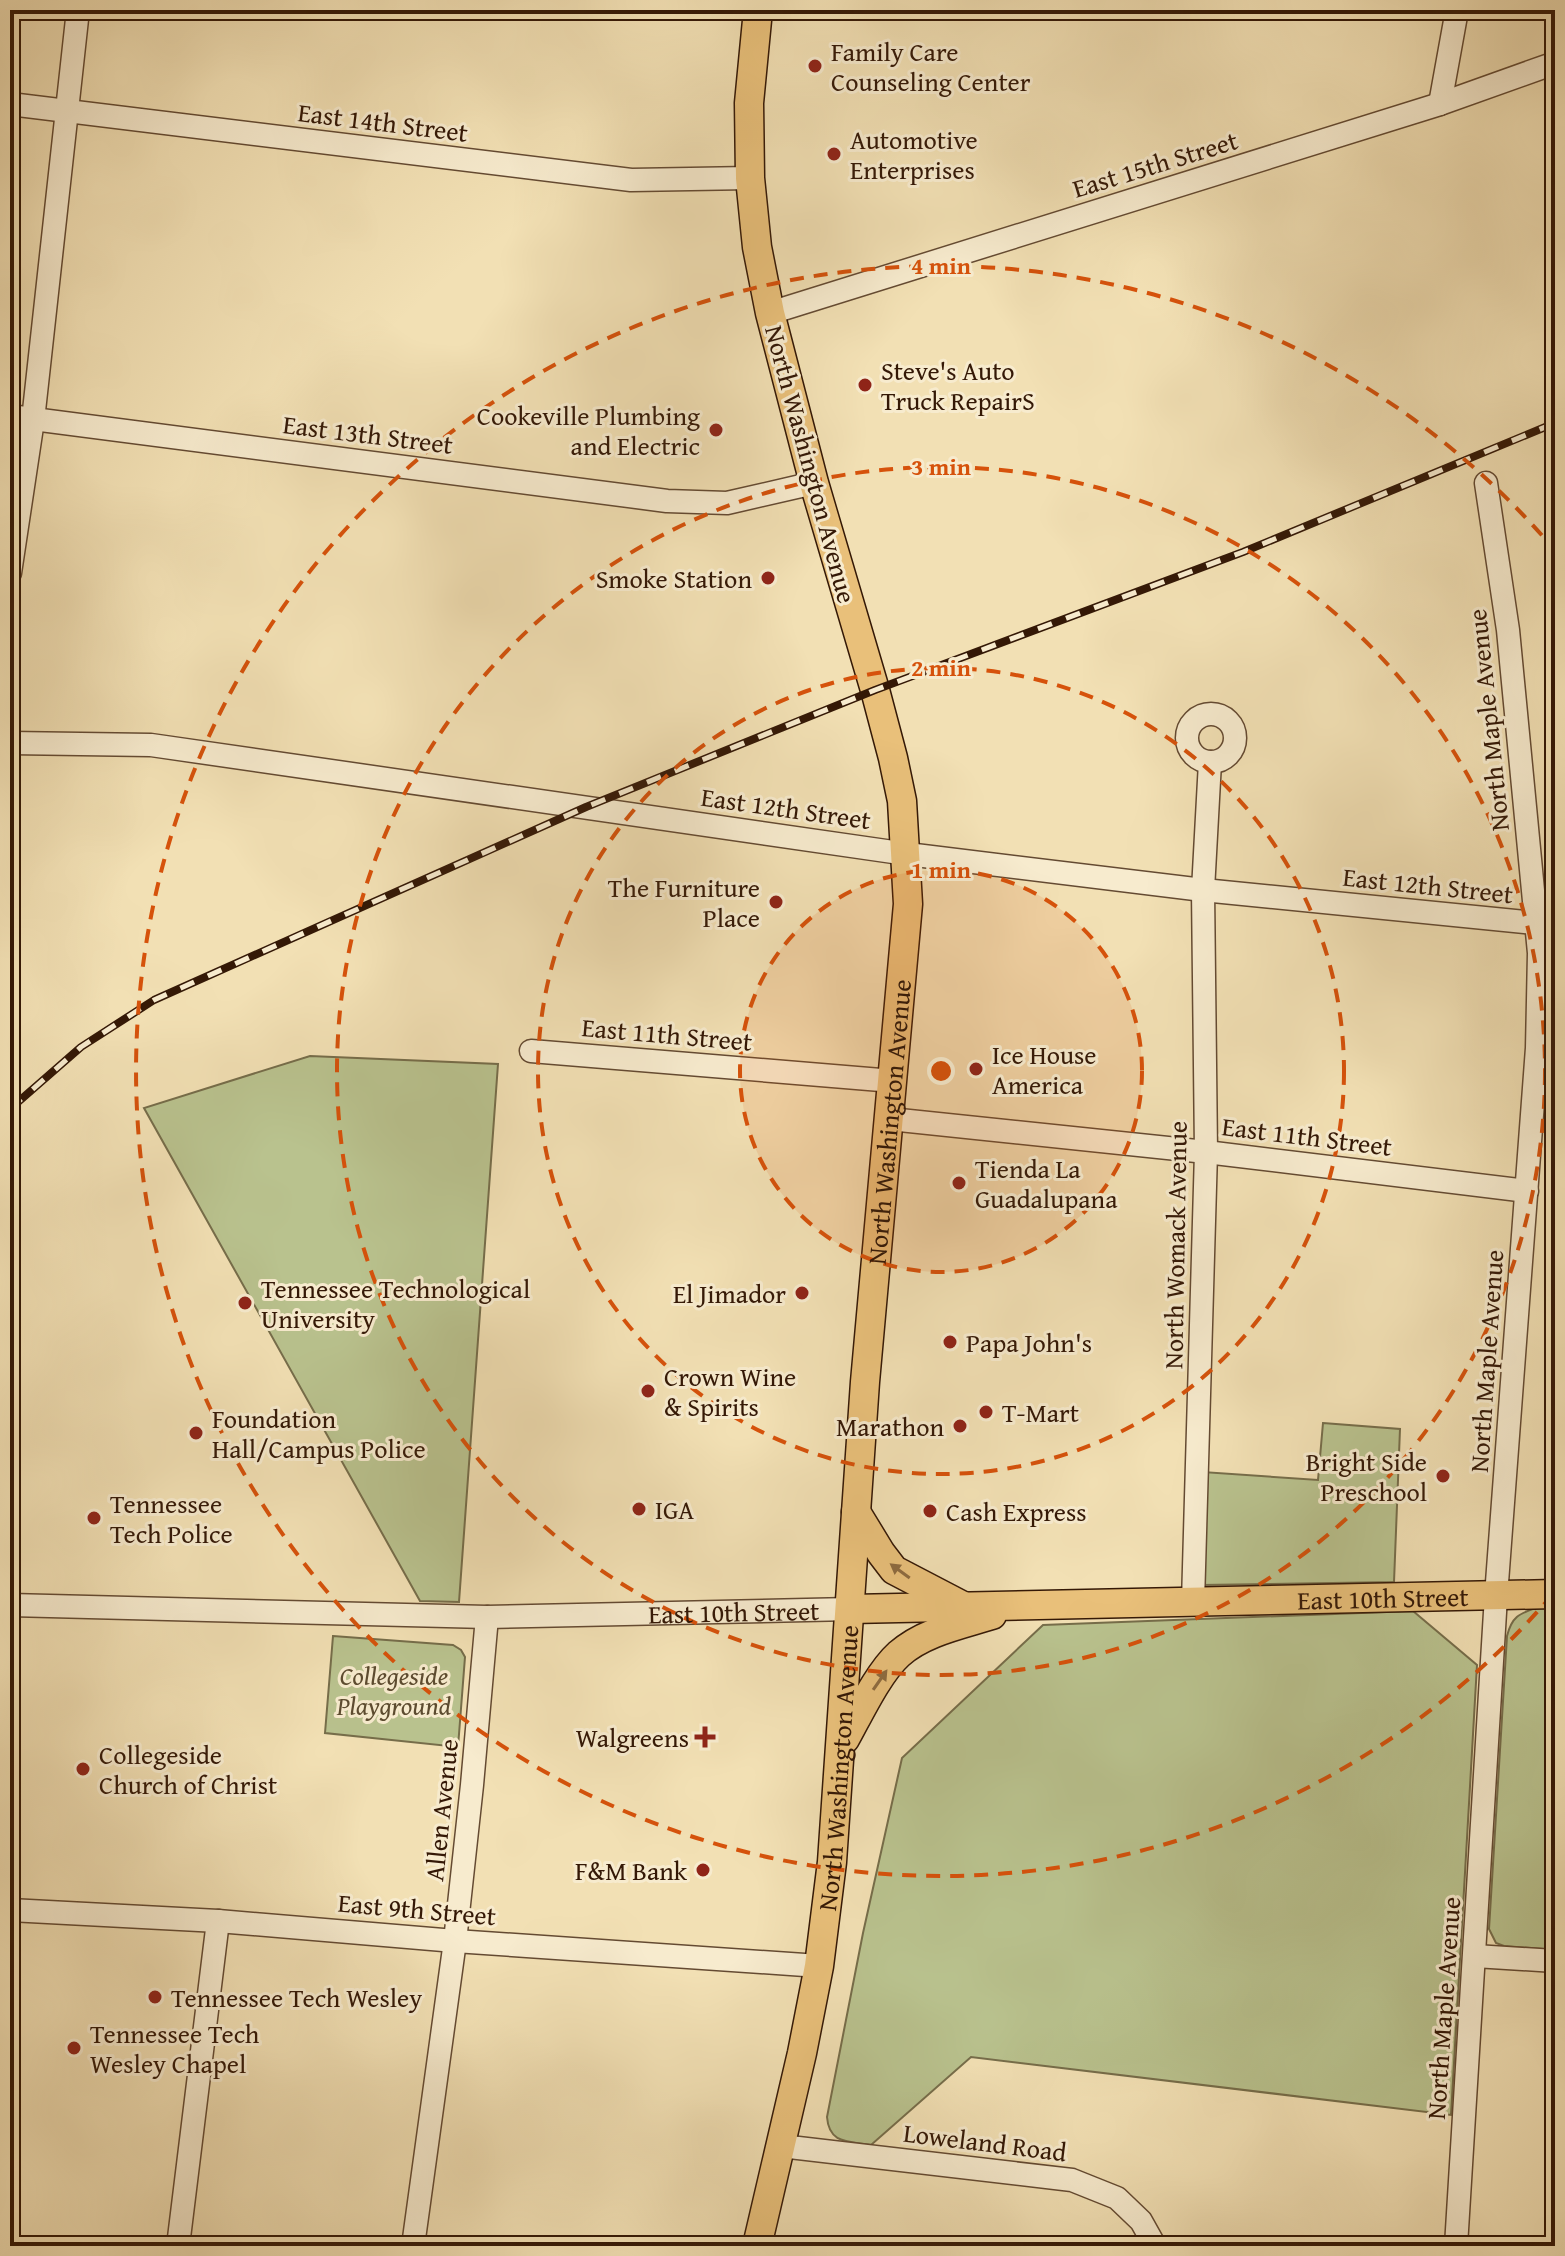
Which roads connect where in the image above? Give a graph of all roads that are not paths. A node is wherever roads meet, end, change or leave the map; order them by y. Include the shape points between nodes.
1 (78, 10) edge
2 (758, 10) edge
3 (1457, 10) edge
4 (1555, 63) edge
5 (10, 104) edge
6 (1440, 104) junction
7 (67, 110) junction
8 (750, 178) junction
9 (770, 313) junction
10 (10, 416) edge
11 (33, 420) junction
12 (814, 483) junction
13 (1486, 483) dead end
14 (10, 573) edge
15 (10, 743) edge
16 (1210, 762) dead end
17 (907, 854) junction
18 (1203, 890) junction
19 (1546, 925) edge
20 (531, 1051) dead end
21 (893, 1081) junction
22 (890, 1119) junction
23 (1206, 1152) junction
24 (1527, 1191) junction
25 (856, 1512) junction
26 (1555, 1594) edge
27 (1496, 1596) junction
28 (1193, 1602) junction
29 (10, 1605) edge
30 (1021, 1605) junction
31 (963, 1607) junction
32 (851, 1609) junction
33 (487, 1617) junction
34 (840, 1747) junction
35 (10, 1910) edge
36 (218, 1921) junction
37 (455, 1941) junction
38 (1475, 1956) junction
39 (1555, 1961) edge
40 (819, 1966) junction
41 (781, 2146) junction
42 (178, 2246) edge
43 (413, 2246) edge
44 (757, 2246) edge
45 (1155, 2246) edge
46 (1456, 2246) edge

1 - 7 street
2 - 8 main road, North Washington Avenue via 749,103
3 - 6 street
4 - 6 street, East 15th Street
5 - 7 street, East 14th Street
6 - 9 street, East 15th Street
7 - 8 street, East 14th Street via 631,180
7 - 11 street
8 - 9 main road, North Washington Avenue
9 - 12 main road, North Washington Avenue
10 - 11 street, East 13th Street
11 - 12 street, East 13th Street via 667,501 727,503
11 - 14 street
12 - 17 main road, North Washington Avenue via 893,758
13 - 19 street, North Maple Avenue
15 - 17 street, East 12th Street via 151,745
16 - 18 street, North Womack Avenue
17 - 18 street, East 12th Street
17 - 21 main road, North Washington Avenue via 908,904
18 - 19 street, East 12th Street
18 - 23 street, North Womack Avenue
19 - 24 street, North Maple Avenue via 1539,953
20 - 21 street, East 11th Street
21 - 22 main road, North Washington Avenue
22 - 23 street, East 11th Street
22 - 25 main road, North Washington Avenue
23 - 24 street, East 11th Street
23 - 28 street, North Womack Avenue
24 - 27 street, North Maple Avenue
31 -> 25 main road via 894,1570
25 - 32 main road, North Washington Avenue
26 - 27 main road, East 10th Street
27 - 28 main road, East 10th Street
27 - 38 street, North Maple Avenue
28 - 30 main road, East 10th Street
29 - 33 street, East 10th Street
30 - 31 main road, East 10th Street
34 -> 30 main road via 898,1655 928,1635
31 - 32 main road, East 10th Street
32 - 33 street, East 10th Street
32 - 34 main road, North Washington Avenue
33 - 37 street, Allen Avenue
34 - 40 main road, North Washington Avenue
35 - 36 street, East 9th Street
36 - 37 street, East 9th Street
36 - 42 street
37 - 40 street, East 9th Street
37 - 43 street, Allen Avenue
38 - 39 street
38 - 46 street, North Maple Avenue
40 - 41 main road, North Washington Avenue
41 - 44 main road, North Washington Avenue
41 - 45 street, Loweland Road via 1072,2180 1117,2198 1141,2221

